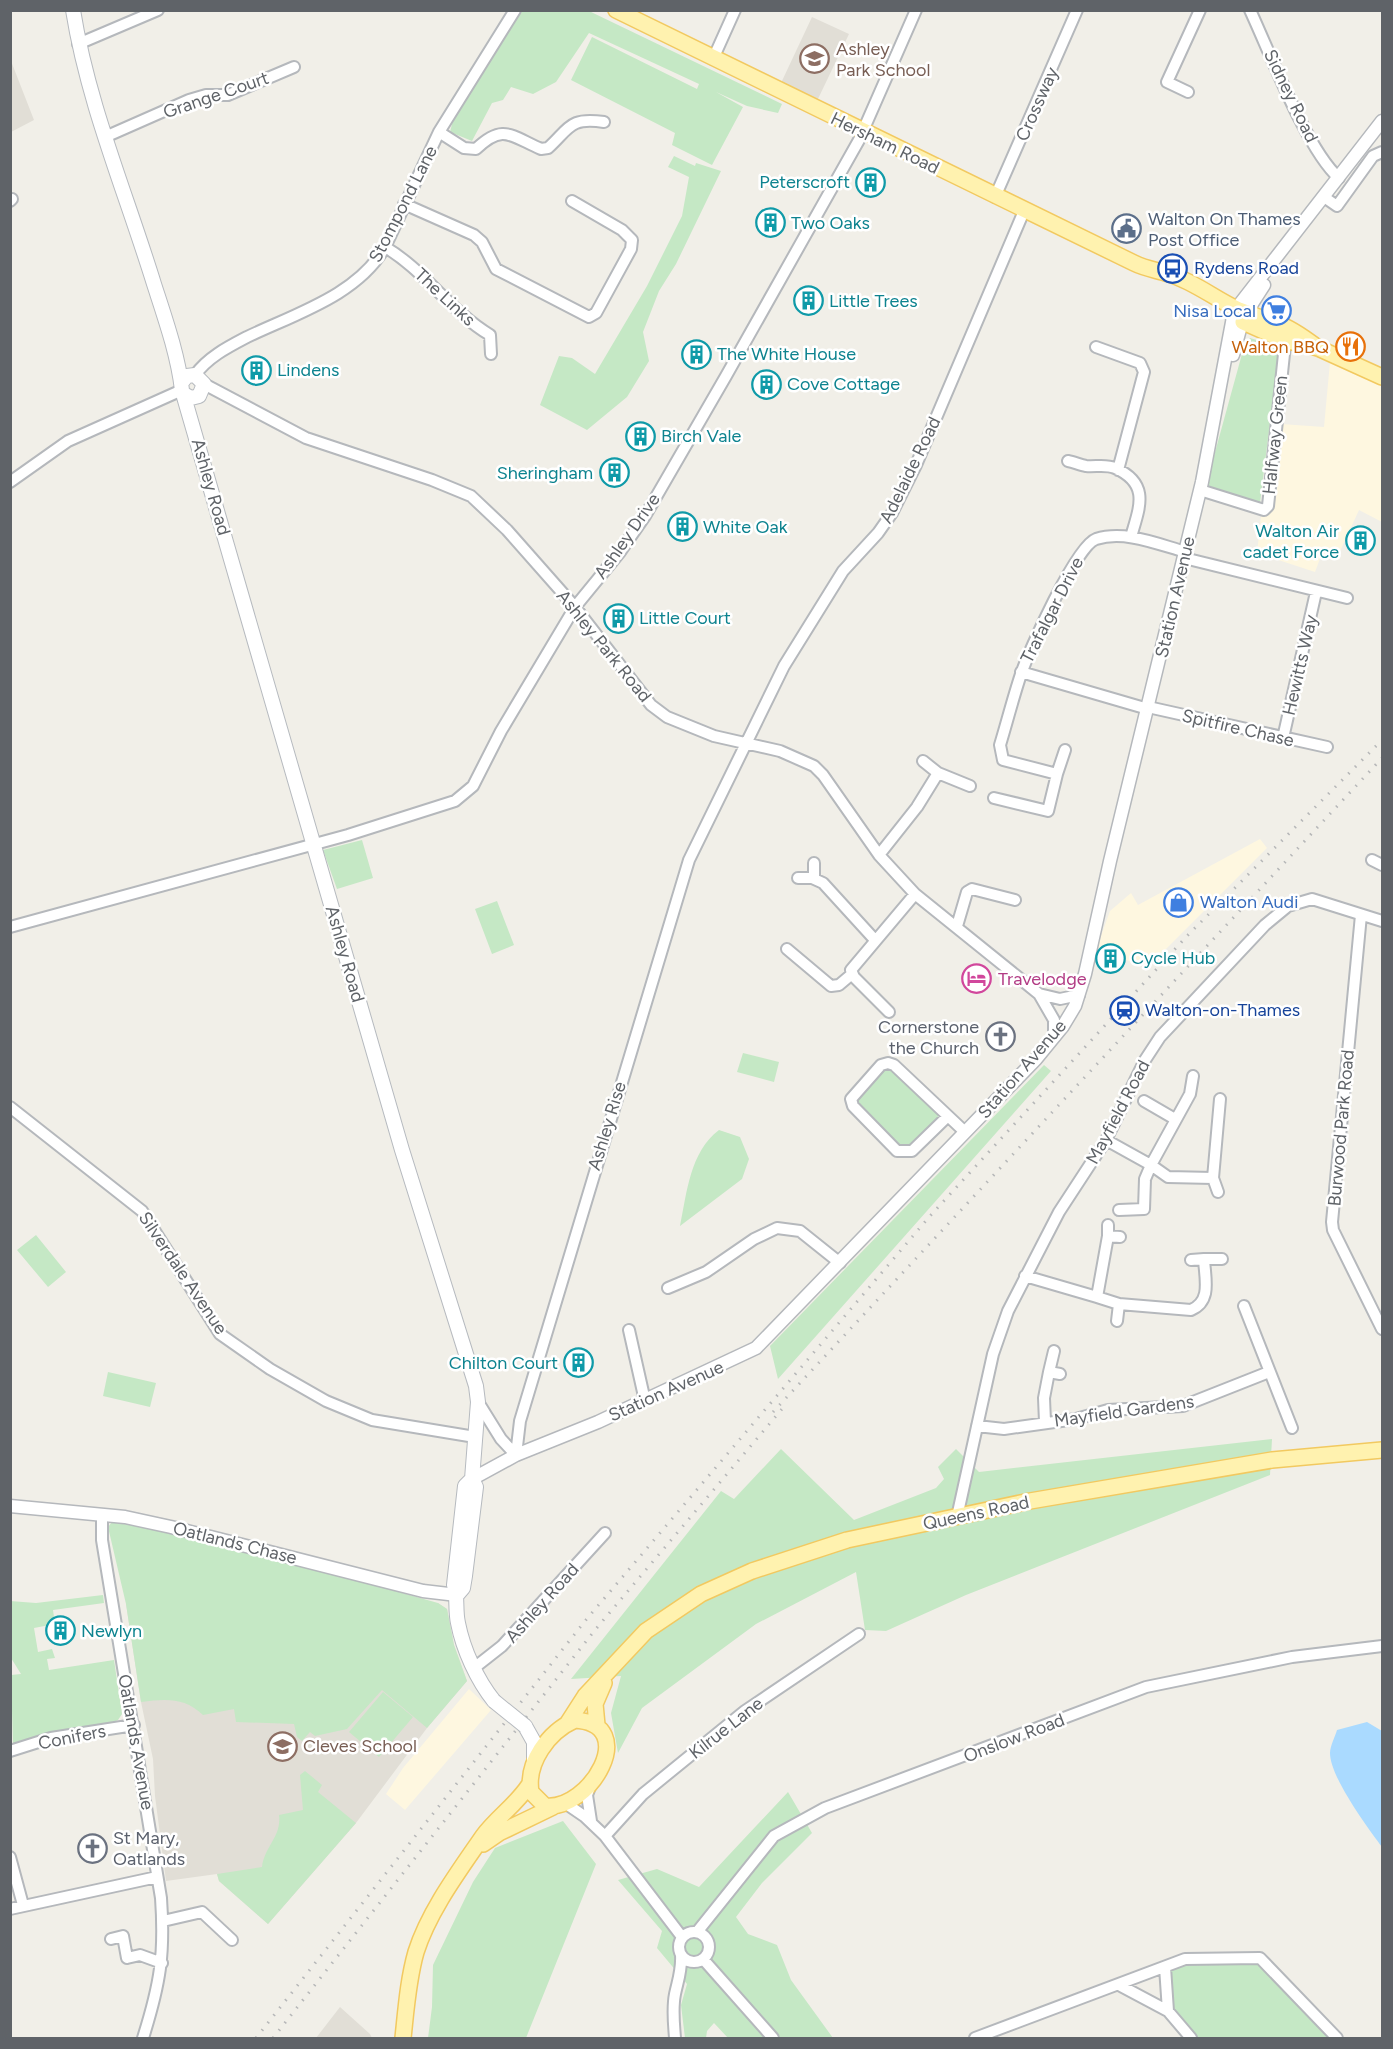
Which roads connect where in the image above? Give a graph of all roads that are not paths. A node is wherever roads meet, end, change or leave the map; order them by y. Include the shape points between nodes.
1 (73, 10) edge
2 (158, 10) edge
3 (515, 10) edge
4 (616, 10) edge
5 (735, 10) edge
6 (916, 10) edge
7 (1077, 10) edge
8 (1200, 10) edge
9 (1250, 10) edge
10 (78, 44) junction
11 (713, 59) junction
12 (294, 67) dead end
13 (1188, 92) dead end
14 (604, 122) dead end
15 (1381, 127) edge
16 (440, 132) junction
17 (862, 133) junction
18 (105, 138) junction
19 (1383, 152) edge
20 (1339, 178) junction
21 (995, 197) junction
22 (1324, 197) junction
23 (572, 201) dead end
24 (404, 204) junction
25 (1024, 211) junction
26 (385, 247) junction
27 (1239, 315) junction
28 (1286, 334) junction
29 (1096, 347) dead end
30 (491, 354) dead end
31 (1383, 377) edge
32 (193, 386) junction
33 (1068, 461) dead end
34 (1118, 470) junction
35 (10, 482) edge
36 (1200, 490) junction
37 (1131, 537) junction
38 (1185, 555) junction
39 (1316, 591) junction
40 (1347, 598) dead end
41 (574, 607) junction
42 (1021, 672) junction
43 (1148, 708) junction
44 (1283, 738) junction
45 (747, 743) junction
46 (1327, 747) dead end
47 (1065, 750) dead end
48 (923, 761) dead end
49 (938, 773) junction
50 (1057, 774) junction
51 (970, 786) dead end
52 (994, 798) dead end
53 (312, 844) junction
54 (879, 855) junction
55 (1372, 860) dead end
56 (814, 863) dead end
57 (1383, 865) edge
58 (798, 878) dead end
59 (814, 878) junction
60 (915, 894) junction
61 (1015, 900) dead end
62 (1360, 915) junction
63 (1383, 921) edge
64 (957, 926) junction
65 (10, 927) edge
66 (875, 940) junction
67 (787, 949) dead end
68 (852, 974) junction
69 (1039, 994) junction
70 (1079, 995) junction
71 (889, 1012) dead end
72 (1054, 1037) junction
73 (1193, 1076) dead end
74 (1220, 1099) dead end
75 (1144, 1101) dead end
76 (10, 1107) edge
77 (948, 1116) junction
78 (1175, 1119) junction
79 (965, 1132) junction
80 (1106, 1140) junction
81 (1151, 1166) junction
82 (1213, 1178) junction
83 (1218, 1192) dead end
84 (1119, 1210) dead end
85 (1120, 1237) dead end
86 (1203, 1259) junction
87 (1222, 1259) dead end
88 (1191, 1260) dead end
89 (840, 1263) junction
90 (1025, 1276) junction
91 (668, 1288) dead end
92 (1097, 1297) junction
93 (1119, 1304) junction
94 (1244, 1306) dead end
95 (1117, 1320) dead end
96 (1383, 1329) edge
97 (629, 1330) dead end
98 (1054, 1351) dead end
99 (1269, 1372) junction
100 (645, 1401) junction
101 (478, 1402) junction
102 (1045, 1422) junction
103 (976, 1426) junction
104 (1292, 1428) dead end
105 (475, 1437) junction
106 (1383, 1450) edge
107 (516, 1455) junction
108 (472, 1479) junction
109 (10, 1506) edge
110 (102, 1515) junction
111 (957, 1517) junction
112 (605, 1533) dead end
113 (457, 1595) junction
114 (859, 1634) dead end
115 (1383, 1646) edge
116 (474, 1668) junction
117 (608, 1674) junction
118 (134, 1725) junction
119 (597, 1725) junction
120 (562, 1727) junction
121 (527, 1728) junction
122 (10, 1751) edge
123 (534, 1761) junction
124 (591, 1784) junction
125 (530, 1785) junction
126 (559, 1805) junction
127 (591, 1822) junction
128 (605, 1836) junction
129 (476, 1849) junction
130 (10, 1857) edge
131 (157, 1877) junction
132 (23, 1905) junction
133 (10, 1908) edge
134 (163, 1922) junction
135 (697, 1932) junction
136 (682, 1937) junction
137 (111, 1939) dead end
138 (232, 1940) dead end
139 (681, 1955) junction
140 (703, 1959) junction
141 (162, 1963) junction
142 (1165, 1967) junction
143 (1120, 1986) junction
144 (1168, 2011) junction
145 (143, 2038) edge
146 (403, 2038) edge
147 (675, 2038) edge
148 (773, 2038) edge
149 (975, 2038) edge
150 (1191, 2038) edge
151 (1337, 2038) edge

1 - 10 main road, Ashley Road
2 - 10 street
3 - 16 street, Stompond Lane
4 - 11 main road, Hersham Road
5 - 11 street
6 - 17 street, Ashley Drive
7 - 21 street, Crossway
8 - 13 street via 1167,82
9 - 20 street, Sidney Road via 1308,133
10 - 18 main road, Ashley Road
11 - 17 main road, Hersham Road
12 - 18 street, Grange Court via 228,95 189,100
14 - 16 street via 573,123 548,148 504,133 489,137 476,149 464,148
15 - 20 street
16 - 24 street, Stompond Lane
17 - 21 main road, Hersham Road
17 - 41 street, Ashley Drive via 645,516
18 - 32 main road, Ashley Road via 171,340
19 - 22 street via 1373,156 1337,206
20 - 22 street
21 - 25 main road, Hersham Road
22 - 27 street
23 - 24 street via 632,240 631,249 596,313 590,317 496,269 474,235
24 - 26 street, Stompond Lane
25 - 27 main road, Hersham Road
25 - 45 street, Adelaide Road via 892,513 825,598 784,666
26 - 30 street, The Links via 404,258 471,323 490,335
26 - 32 street, Stompond Lane via 370,268 348,287 222,350 209,361
27 - 28 main road, Hersham Road
27 - 36 street, Station Avenue
28 - 31 main road, Hersham Road
28 - 36 street, Halfway Green via 1268,506 1264,510
29 - 34 street via 1140,363 1144,372
32 - 35 street via 68,441
32 - 41 street, Ashley Park Road via 227,395 306,438 471,496 507,530
32 - 53 main road, Ashley Road via 195,430
33 - 34 street
34 - 37 street via 1141,493
36 - 38 street, Station Avenue
37 - 38 street, Trafalgar Drive
37 - 42 street, Trafalgar Drive via 1110,536 1086,545 1065,578
38 - 39 street, Trafalgar Drive
38 - 43 street, Station Avenue
39 - 40 street, Trafalgar Drive
39 - 44 street, Hewitts Way
41 - 45 street, Ashley Park Road via 651,705 667,717 714,736
41 - 53 street, Ashley Drive via 473,786 455,801
42 - 43 street, Spitfire Chase
42 - 50 street, Trafalgar Drive via 1000,752 1003,760
43 - 44 street, Spitfire Chase
43 - 70 street, Station Avenue
44 - 46 street, Spitfire Chase
45 - 54 street, Ashley Park Road via 780,751 813,766
45 - 107 street, Ashley Rise via 689,860 520,1421
47 - 50 street
48 - 49 street
49 - 51 street
49 - 54 street
50 - 52 street via 1048,811
53 - 65 street
53 - 101 main road, Ashley Road via 402,1150 471,1366
54 - 60 street, Ashley Park Road
55 - 57 street
56 - 59 street
58 - 59 street
59 - 66 street
60 - 64 street, Ashley Park Road
60 - 66 street
61 - 64 street via 972,889 967,892
62 - 63 street, Mayfield Road
62 - 80 street, Mayfield Road via 1332,904 1304,900 1288,906 1265,925 1160,1037
62 - 96 street, Burwood Park Road via 1332,1222
64 - 69 street, Ashley Park Road
66 - 68 street via 855,962
67 - 68 street via 831,986 839,986
68 - 71 street
69 - 70 street via 1060,999
69 - 72 street, Ashley Park Road via 1054,1020
70 - 72 street, Station Avenue
72 - 79 street, Station Avenue
73 - 78 street via 1190,1094
74 - 82 street
75 - 78 street
76 - 105 street, Silverdale Avenue via 142,1211 220,1334 326,1401 372,1420
77 - 77 street via 912,1151 904,1153 897,1151 853,1106 851,1099 881,1065 888,1063
77 - 79 street
78 - 81 street
79 - 89 street, Station Avenue
80 - 81 street
80 - 90 street, Mayfield Road via 1059,1212
81 - 82 street via 1168,1177
81 - 84 street via 1145,1179 1144,1209
82 - 83 street
85 - 92 street via 1108,1231
86 - 87 street
86 - 88 street
86 - 93 street via 1206,1299 1200,1307 1191,1310
89 - 91 street via 800,1231 777,1228 706,1272
89 - 100 street, Station Avenue via 756,1348
90 - 92 street
90 - 103 street, Mayfield Road via 993,1354
92 - 93 street
93 - 95 street
94 - 99 street
97 - 100 street
98 - 102 street, Mayfield Gardens via 1055,1373 1044,1398
99 - 102 street, Mayfield Gardens via 1183,1406 1108,1410
99 - 104 street
100 - 107 street, Station Avenue
101 - 105 main road, Ashley Road
101 - 107 street
102 - 103 street, Mayfield Gardens via 1004,1429
103 - 111 street, Mayfield Road
105 - 108 main road, Ashley Road
106 - 111 main road, Queens Road via 1272,1460
107 - 108 street, Station Avenue
108 - 113 main road, Ashley Road via 465,1486 453,1585
109 - 110 street, Oatlands Chase
110 - 113 street, Oatlands Chase via 171,1527 423,1591
110 - 118 street, Oatlands Avenue via 102,1540
111 - 117 main road, Queens Road via 847,1540 727,1581 690,1600 646,1631
112 - 116 street, Ashley Road via 502,1646
113 - 116 main road, Ashley Road via 458,1623
114 - 128 street, Kilrue Lane via 745,1711 643,1794
115 - 135 street, Onslow Road via 1292,1657 1146,1687 825,1808 774,1836
116 - 121 main road, Ashley Road, bridge via 494,1701
117 - 119 main road, Queens Road via 595,1704
117 - 120 main road, Queens Road
118 - 122 street, Conifers via 51,1738
118 - 131 street, Oatlands Avenue
119 - 120 main road via 582,1720
119 - 124 main road via 606,1740 607,1753
120 - 121 main road
120 - 123 main road
121 - 123 main road via 534,1742
123 - 125 main road
124 - 126 main road
124 - 127 street via 587,1795
125 - 126 main road via 538,1803
125 - 129 main road via 492,1825
126 - 127 street
126 - 129 main road via 499,1833
127 - 128 street
128 - 136 street
129 - 146 main road via 438,1906 416,1951
130 - 132 street
131 - 132 street
131 - 134 street, Oatlands Avenue
132 - 133 street
134 - 138 street via 202,1912
134 - 141 street, Oatlands Avenue
135 - 136 street
135 - 140 street via 709,1943
136 - 139 street via 678,1947
137 - 141 street via 123,1936 127,1958 140,1955
139 - 140 street via 689,1961
139 - 147 street via 682,1971 673,2018
140 - 148 street
141 - 145 street, Oatlands Avenue
142 - 143 street
142 - 144 street
142 - 151 street via 1185,1959 1260,1958
143 - 144 street
143 - 149 street
144 - 150 street

